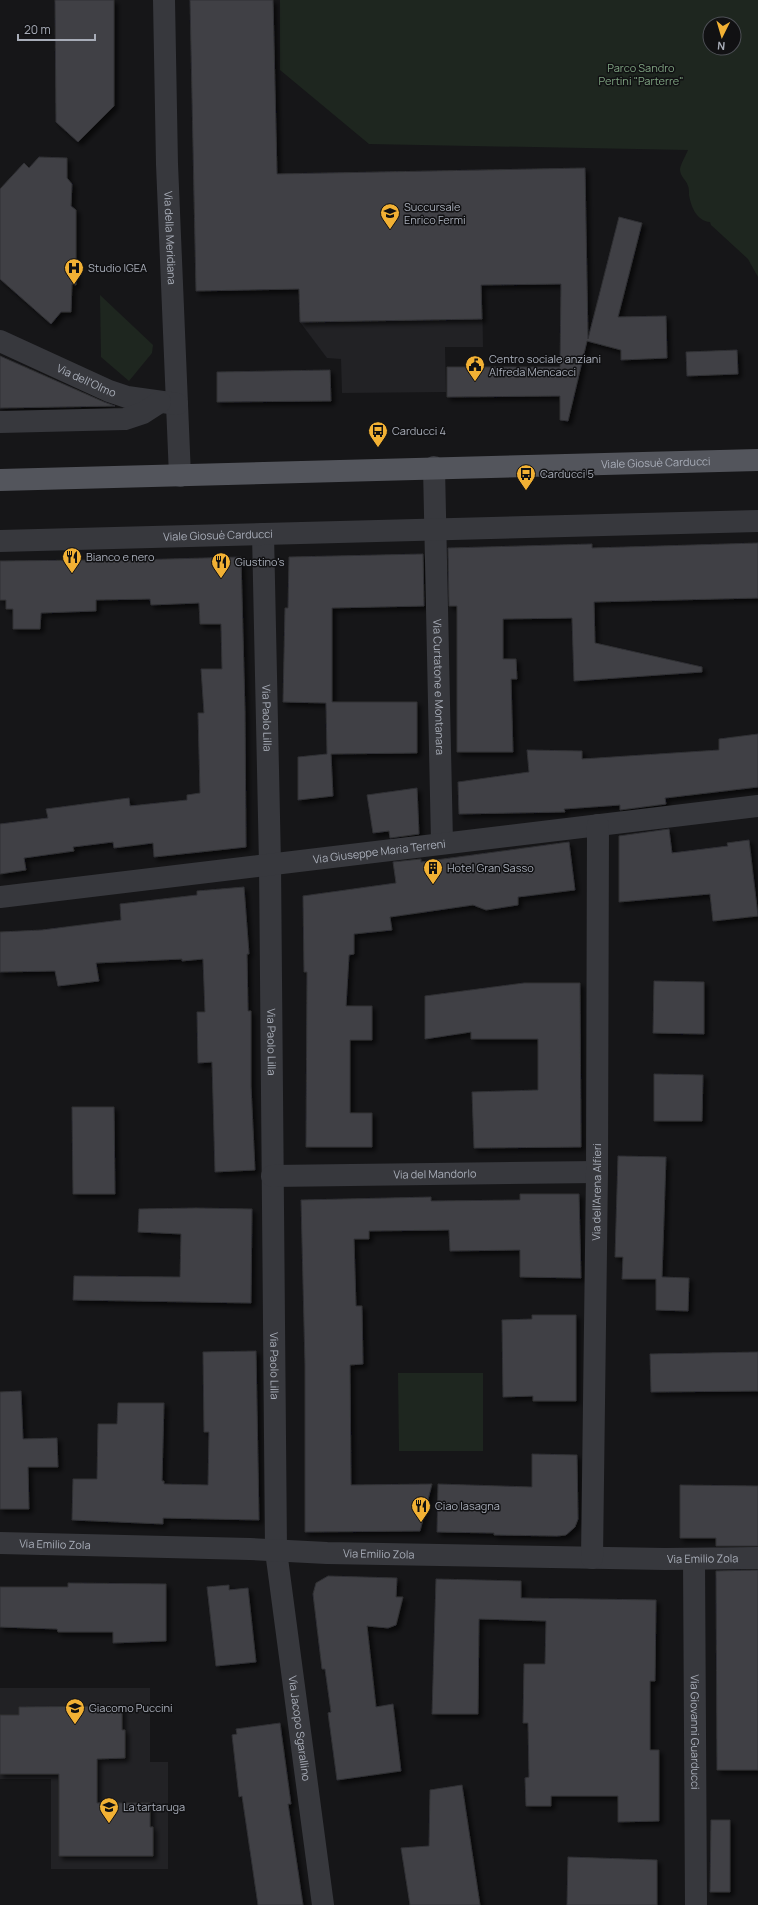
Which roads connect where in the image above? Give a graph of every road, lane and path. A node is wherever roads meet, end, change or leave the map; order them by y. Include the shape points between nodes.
1 (164, 0) edge
2 (0, 340) edge
3 (169, 403) junction
4 (0, 422) edge
5 (758, 460) edge
6 (434, 467) junction
7 (180, 476) junction
8 (0, 480) edge
9 (758, 521) edge
10 (435, 530) junction
11 (263, 534) junction
12 (0, 541) edge
13 (758, 806) edge
14 (598, 825) junction
15 (442, 843) junction
16 (270, 864) junction
17 (0, 897) edge
18 (597, 1172) junction
19 (272, 1176) junction
20 (0, 1543) edge
21 (276, 1551) junction
22 (592, 1558) junction
23 (758, 1558) edge
24 (694, 1559) junction
25 (323, 1905) edge
26 (696, 1905) edge

1 - 3 street, Via della Meridiana
2 - 3 street, Via dell'Olmo via 127,398
3 - 4 street via 125,419
3 - 7 street, Via della Meridiana
5 - 6 main road, Viale Giosuè Carducci
6 - 7 main road, Viale Giosuè Carducci
6 - 10 street
7 - 8 main road, Viale Giosuè Carducci
9 - 10 street, Viale Giosuè Carducci
10 - 11 street, Viale Giosuè Carducci
10 - 15 street, Via Curtatone e Montanara
11 - 12 street, Viale Giosuè Carducci
11 - 16 street, Via Paolo Lilla
13 - 14 street, Via Giuseppe Maria Terreni
14 - 15 street, Via Giuseppe Maria Terreni
14 - 18 street, Via dell'Arena Alfieri
15 - 16 street, Via Giuseppe Maria Terreni
16 - 17 street, Via Giuseppe Maria Terreni
16 - 19 street, Via Paolo Lilla
18 - 19 street, Via del Mandorlo
18 - 22 street, Via dell'Arena Alfieri
19 - 21 street, Via Paolo Lilla
20 - 21 street, Via Emilio Zola
21 - 22 street, Via Emilio Zola
21 - 25 street, Via Jacopo Sgarallino
22 - 24 street, Via Emilio Zola
23 - 24 street, Via Emilio Zola
24 - 26 street, Via Giovanni Guarducci

